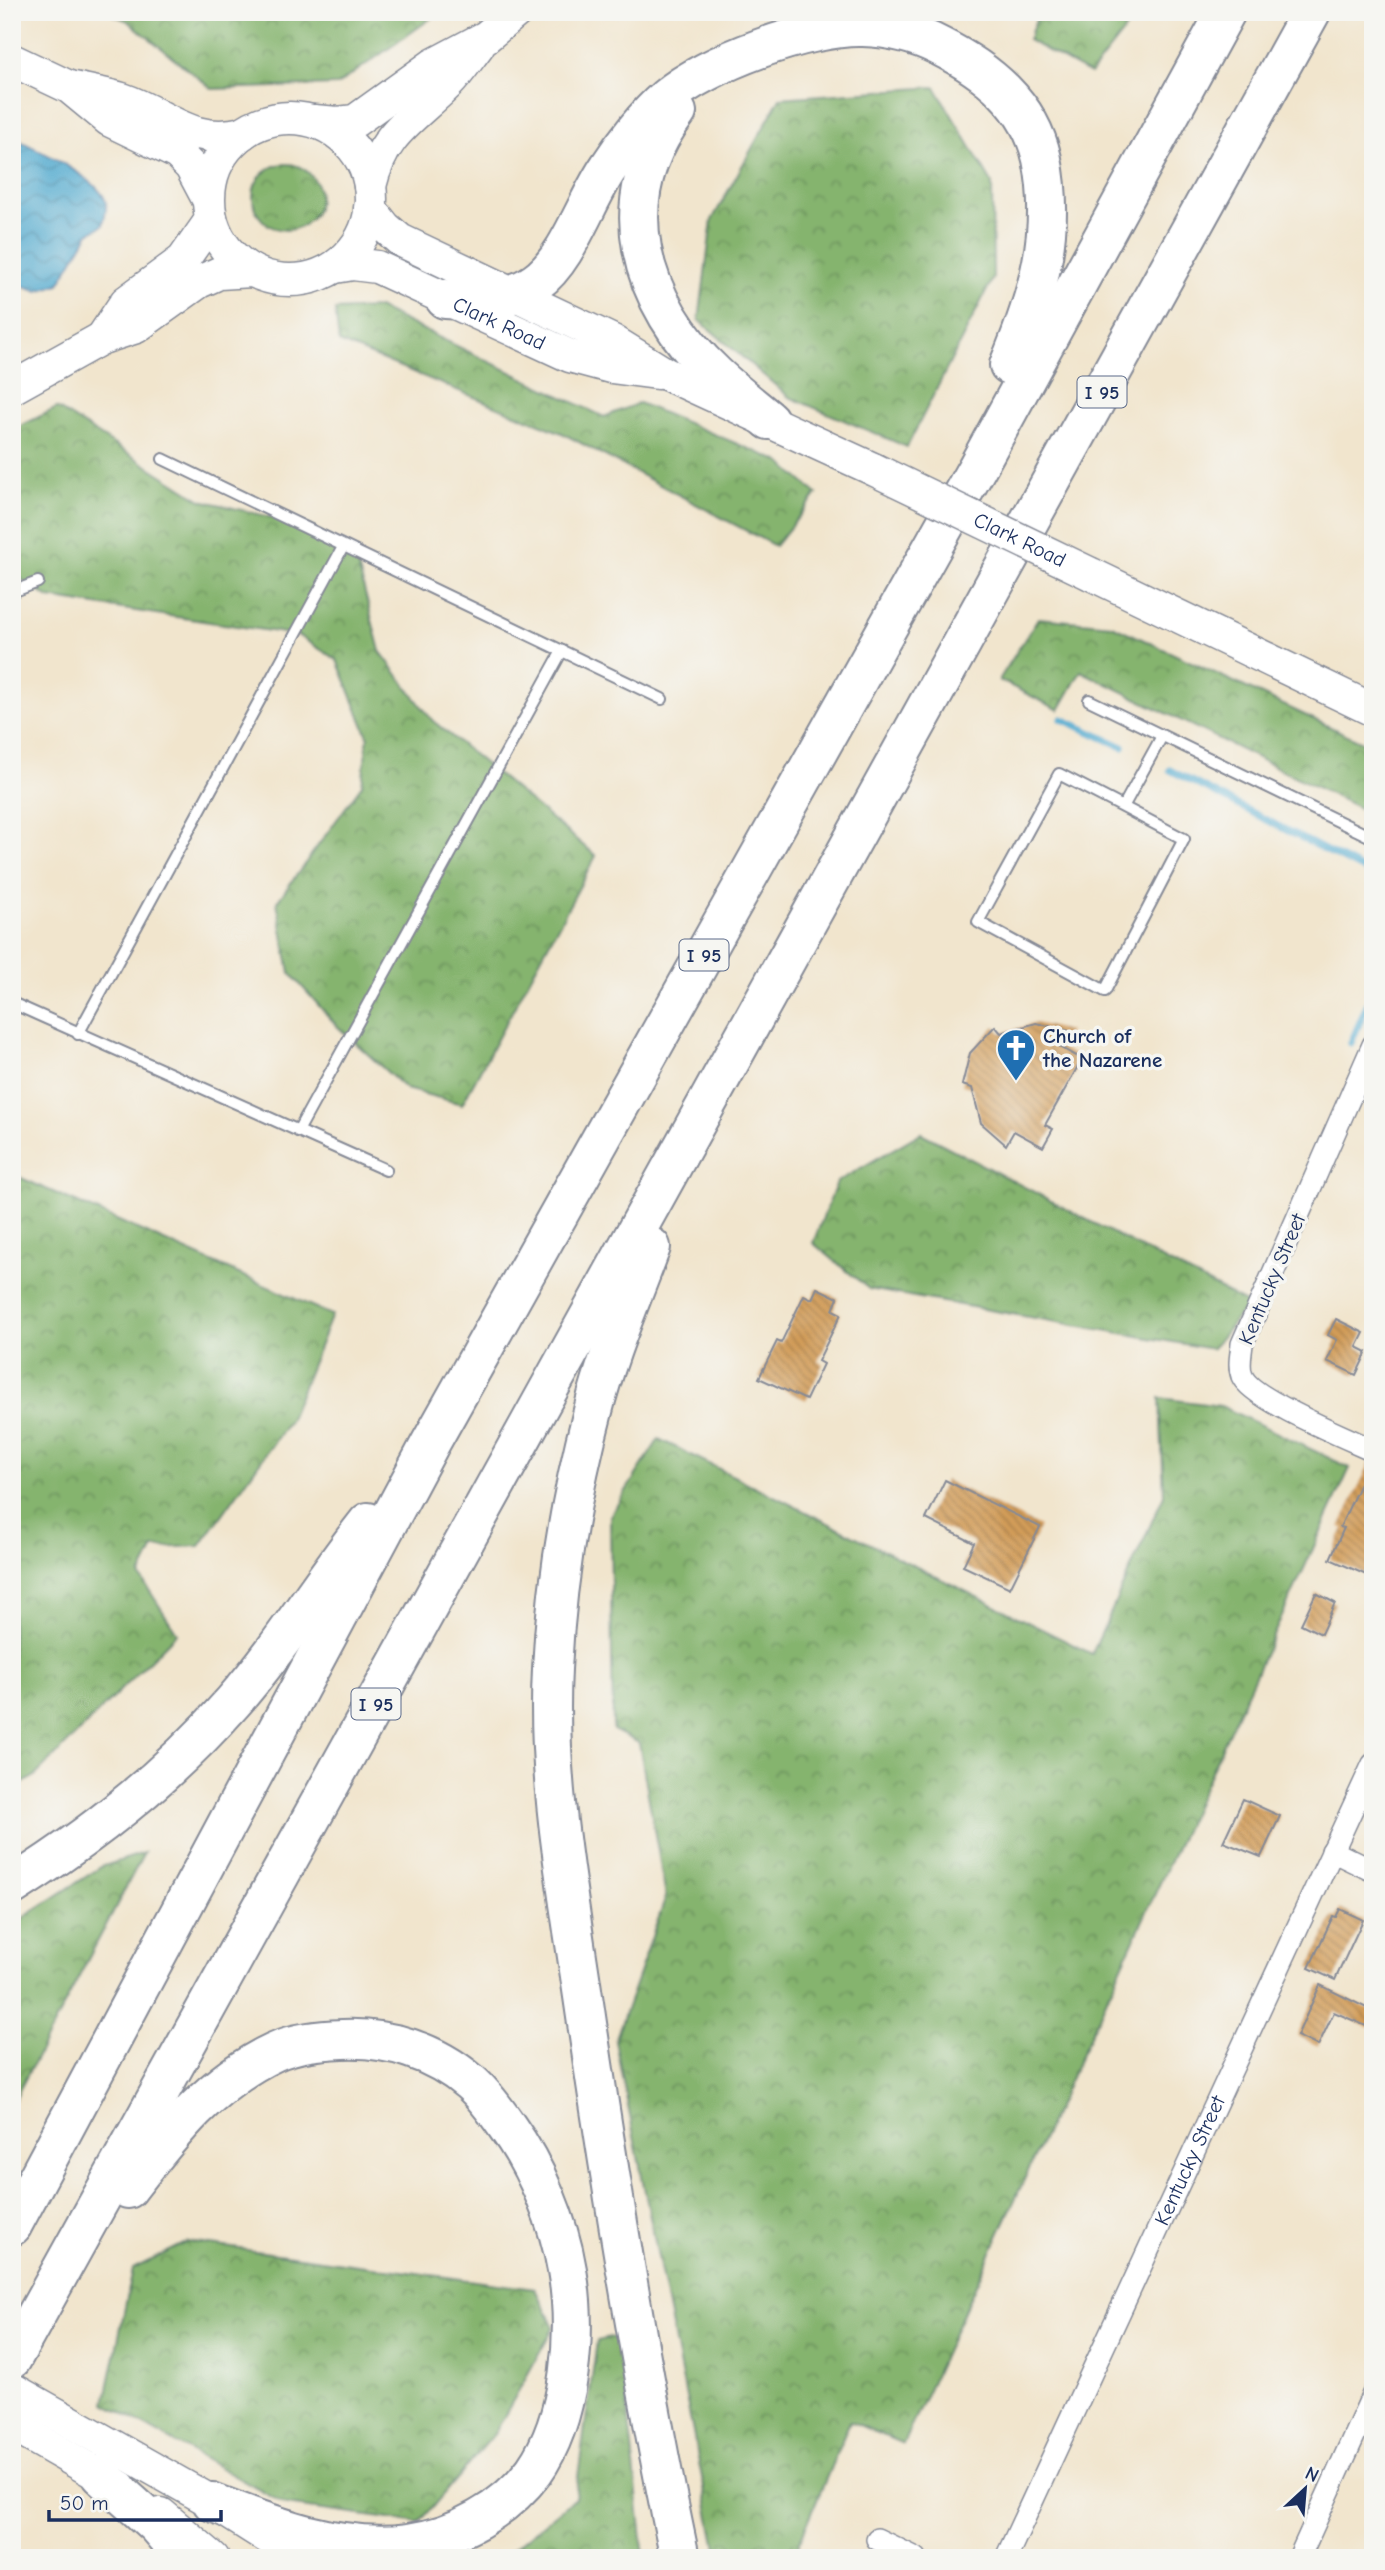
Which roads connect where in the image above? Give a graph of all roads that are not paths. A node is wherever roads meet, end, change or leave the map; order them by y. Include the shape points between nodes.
1 (516, 12) edge
2 (1226, 12) edge
3 (1311, 12) edge
4 (486, 37) junction
5 (12, 60) edge
6 (729, 60) junction
7 (69, 87) junction
8 (310, 121) junction
9 (243, 133) junction
10 (370, 197) junction
11 (210, 210) junction
12 (335, 267) junction
13 (253, 271) junction
14 (515, 294) junction
15 (444, 299) junction
16 (102, 338) junction
17 (666, 374) junction
18 (12, 388) edge
19 (769, 420) junction
20 (163, 459) dead end
21 (978, 466) junction
22 (343, 547) junction
23 (38, 582) dead end
24 (12, 592) edge
25 (562, 651) junction
26 (662, 699) dead end
27 (1089, 700) dead end
28 (1373, 710) edge
29 (1162, 736) junction
30 (1123, 807) junction
31 (1373, 838) edge
32 (12, 1003) edge
33 (78, 1034) junction
34 (1373, 1045) edge
35 (694, 1130) junction
36 (298, 1131) junction
37 (386, 1170) dead end
38 (430, 1444) junction
39 (1373, 1450) edge
40 (1373, 1764) edge
41 (1332, 1851) junction
42 (1373, 1871) edge
43 (12, 1886) edge
44 (12, 2226) edge
45 (57, 2279) junction
46 (12, 2359) edge
47 (12, 2389) edge
48 (1373, 2394) edge
49 (12, 2424) edge
50 (64, 2437) junction
51 (100, 2475) junction
52 (212, 2502) junction
53 (877, 2539) dead end
54 (184, 2558) edge
55 (213, 2558) edge
56 (300, 2558) edge
57 (680, 2558) edge
58 (916, 2558) edge
59 (1006, 2558) edge
60 (1299, 2558) edge

1 - 4 street
2 - 21 highway, I 95
3 - 35 highway, I 95
4 - 8 street via 433,65 355,121
4 - 10 street via 448,84 409,118 382,150
5 - 7 street
6 - 14 highway via 666,98 608,167 554,266
6 - 19 highway via 661,132 644,172 638,212 641,250 657,299 687,343
6 - 21 highway via 819,32 860,27 900,31 932,42 981,69 1028,121 1045,175 1047,238 1029,317
7 - 9 street via 122,99 209,136
7 - 11 street via 109,120 177,153 191,167
8 - 9 street via 275,120
8 - 10 street via 349,145 362,164
9 - 11 street via 225,151 213,173
10 - 12 street via 365,231
10 - 14 street, Clark Road via 385,227 401,240
11 - 13 street via 220,241
11 - 16 street via 183,260 125,302
12 - 13 street via 294,280
12 - 15 street, Clark Road via 376,267
13 - 16 street via 219,274 199,282 136,327
14 - 15 highway via 484,300
14 - 17 street, Clark Road via 613,341
15 - 17 street, Clark Road via 570,356
16 - 18 street
17 - 19 street, Clark Road
19 - 28 street, Clark Road, bridge
20 - 22 lane
21 - 38 highway, I 95
22 - 25 lane
22 - 33 lane
23 - 24 lane
25 - 26 lane
25 - 36 lane
27 - 29 lane
29 - 30 lane
29 - 31 lane
30 - 30 lane via 1059,774 978,922 1105,991 1184,838
32 - 33 lane
33 - 36 lane
34 - 39 street, Kentucky Street via 1242,1344 1240,1362 1243,1378 1261,1396
35 - 45 highway, I 95
35 - 57 highway via 593,1409 569,1527 551,1670 557,1818 606,2158
36 - 37 lane
38 - 43 highway via 233,1703 125,1806
38 - 44 highway, I 95
40 - 41 street, Kentucky Street
41 - 42 street
41 - 59 street, Kentucky Street
45 - 46 highway, I 95
45 - 52 highway via 193,2109 233,2076 289,2046 357,2038 414,2049 471,2083 520,2146 540,2183 554,2225 567,2268 571,2308 571,2353 560,2415 534,2472 481,2519 446,2535 408,2543 336,2540
47 - 50 street
48 - 60 street
49 - 50 street
50 - 51 street
50 - 52 street
51 - 54 highway via 156,2525
51 - 55 street via 162,2514
52 - 56 street
53 - 58 street

